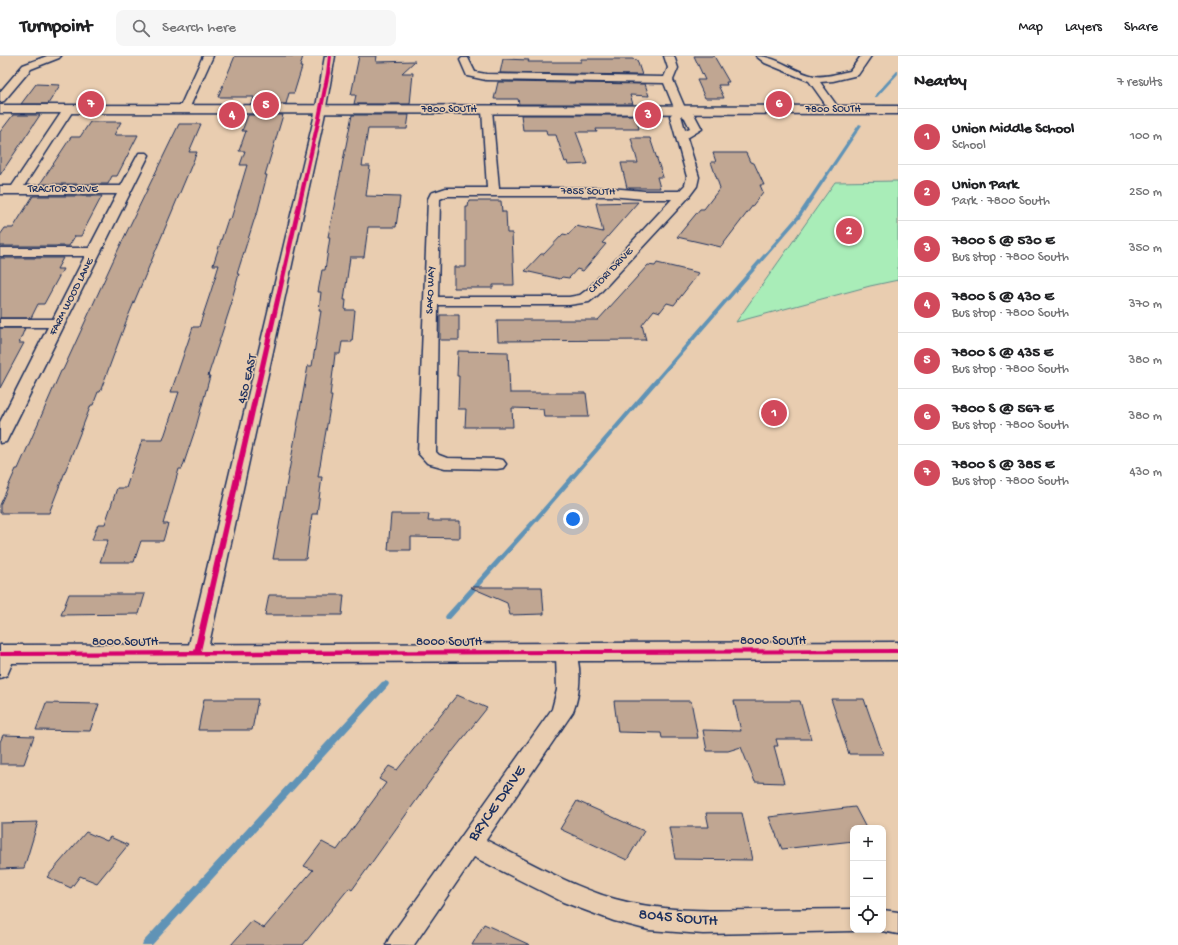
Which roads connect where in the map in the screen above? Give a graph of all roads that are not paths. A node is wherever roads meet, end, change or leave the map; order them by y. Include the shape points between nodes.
1 (56, 56) edge
2 (208, 56) edge
3 (330, 56) edge
4 (670, 56) edge
5 (761, 56) edge
6 (866, 56) edge
7 (465, 60) dead end
8 (813, 79) junction
9 (668, 80) junction
10 (0, 100) edge
11 (0, 109) edge
12 (69, 109) junction
13 (184, 109) junction
14 (321, 109) junction
15 (487, 110) junction
16 (680, 110) junction
17 (835, 110) junction
18 (898, 110) edge
19 (681, 137) junction
20 (143, 155) dead end
21 (0, 190) edge
22 (15, 190) junction
23 (125, 190) junction
24 (493, 192) junction
25 (684, 195) junction
26 (0, 252) edge
27 (94, 252) junction
28 (430, 301) junction
29 (0, 323) edge
30 (58, 323) junction
31 (7, 410) edge
32 (0, 438) edge
33 (497, 464) dead end
34 (898, 651) edge
35 (197, 653) junction
36 (566, 653) junction
37 (2, 659) edge
38 (470, 843) junction
39 (850, 920) edge
40 (886, 921) edge
41 (898, 923) edge
42 (398, 945) edge

1 - 10 street via 26,67
2 - 13 street
3 - 14 street, 450 EAST
4 - 9 street via 673,68
5 - 8 street
6 - 8 street via 854,73
7 - 9 street via 471,74 486,77
8 - 17 street
9 - 16 street
11 - 12 main road, 7800 SOUTH
12 - 13 main road, 7800 SOUTH
12 - 22 street
13 - 14 main road, 7800 SOUTH
14 - 15 main road, 7800 SOUTH
14 - 35 street, 450 EAST
15 - 16 main road, 7800 SOUTH
15 - 24 street
16 - 17 main road, 7800 SOUTH
16 - 19 street, CITORI DRIVE via 675,116
16 - 19 street via 690,116 696,129
17 - 18 main road, 7800 SOUTH
19 - 25 street, CITORI DRIVE via 693,177 691,186
20 - 23 street, FARM WOOD LANE
21 - 22 street, TRACTOR DRIVE
22 - 23 street, TRACTOR DRIVE
23 - 27 street, FARM WOOD LANE
24 - 25 street, 7855 SOUTH
24 - 28 street, SAKO WAY via 446,192 435,196
25 - 28 street, CITORI DRIVE via 584,299
26 - 27 street
27 - 30 street, FARM WOOD LANE
28 - 33 street, SAKO WAY via 427,453 433,460 445,463
29 - 30 street
30 - 31 street, FARM WOOD LANE
31 - 32 street, FARM WOOD LANE
34 - 36 main road, 8000 SOUTH
35 - 36 main road, 8000 SOUTH
35 - 37 main road, 8000 SOUTH
36 - 38 street, BRYCE DRIVE via 569,685 568,699 562,712
38 - 39 street, 8045 SOUTH via 575,896 605,908 636,916 699,923
38 - 42 street, BRYCE DRIVE
40 - 41 street

